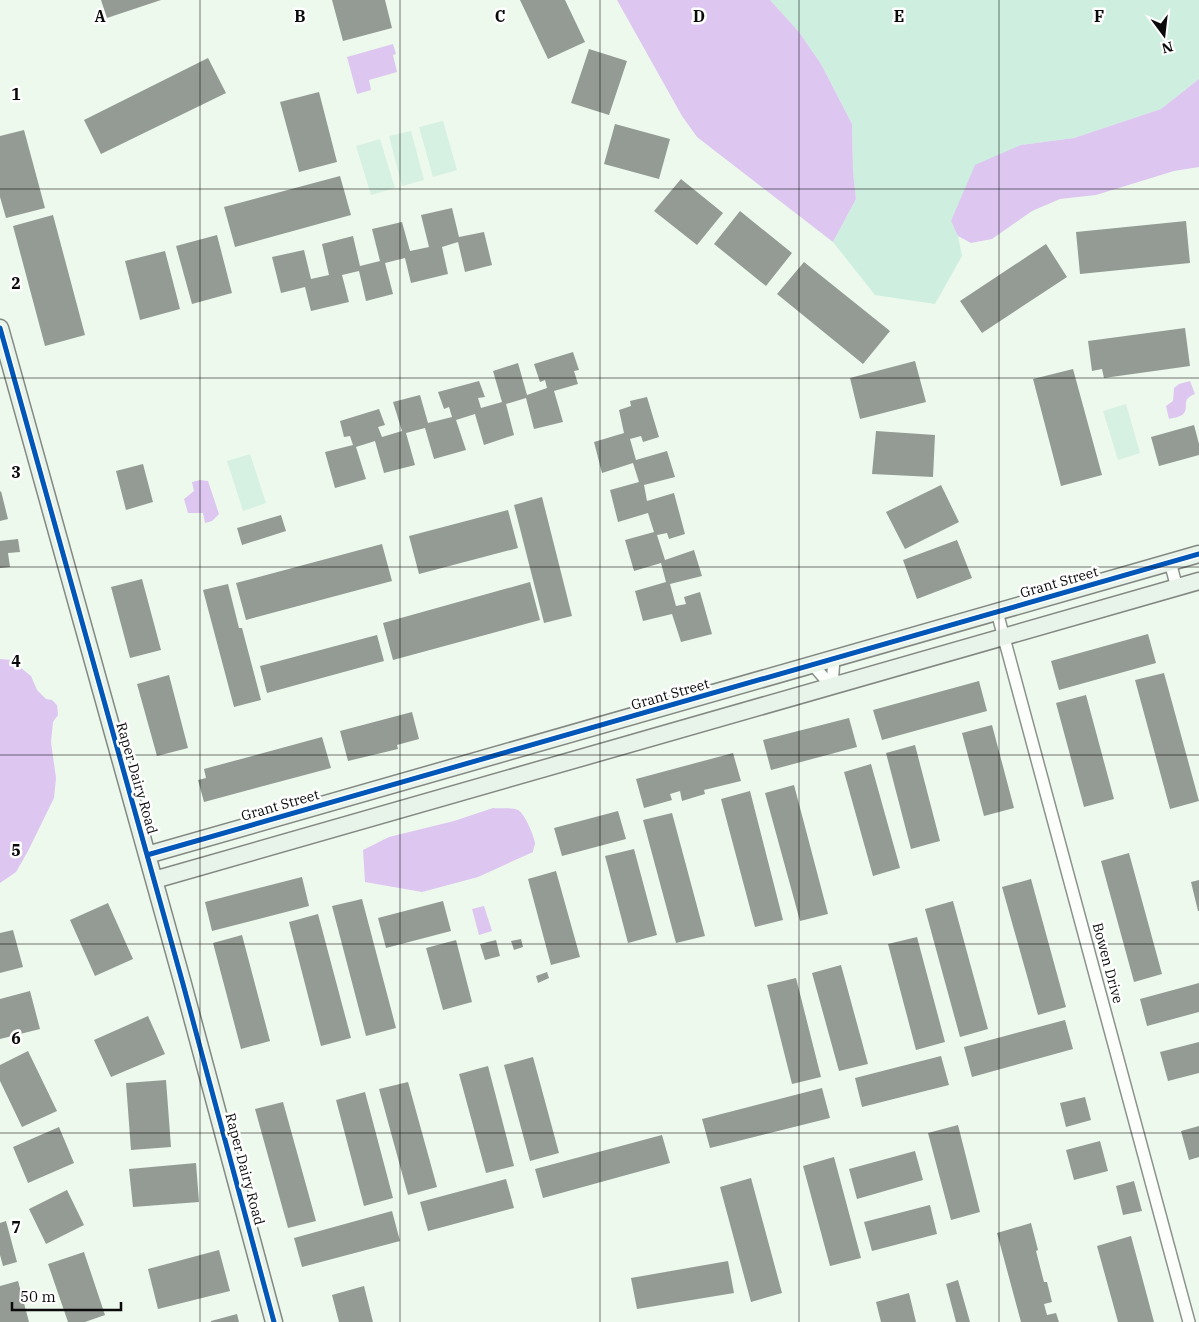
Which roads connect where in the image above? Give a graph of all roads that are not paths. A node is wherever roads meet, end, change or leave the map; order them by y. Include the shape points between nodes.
1 (0, 328) edge
2 (1199, 554) edge
3 (1170, 562) junction
4 (1199, 581) edge
5 (1177, 588) junction
6 (997, 612) junction
7 (1004, 637) junction
8 (834, 658) junction
9 (813, 664) junction
10 (832, 687) junction
11 (147, 855) junction
12 (154, 880) junction
13 (274, 1322) edge
14 (1189, 1322) edge

1 - 11 street, Raper Dairy Road
2 - 3 street, Grant Street
3 - 5 street
3 - 6 street, Grant Street
4 - 5 street
5 - 7 street
6 - 7 street, Bowen Drive
6 - 8 street, Grant Street
7 - 10 street
7 - 14 street, Bowen Drive
8 - 9 street, Grant Street
8 - 10 street
9 - 10 street
9 - 11 street, Grant Street
10 - 12 street
11 - 12 street, Raper Dairy Road
12 - 13 street, Raper Dairy Road

